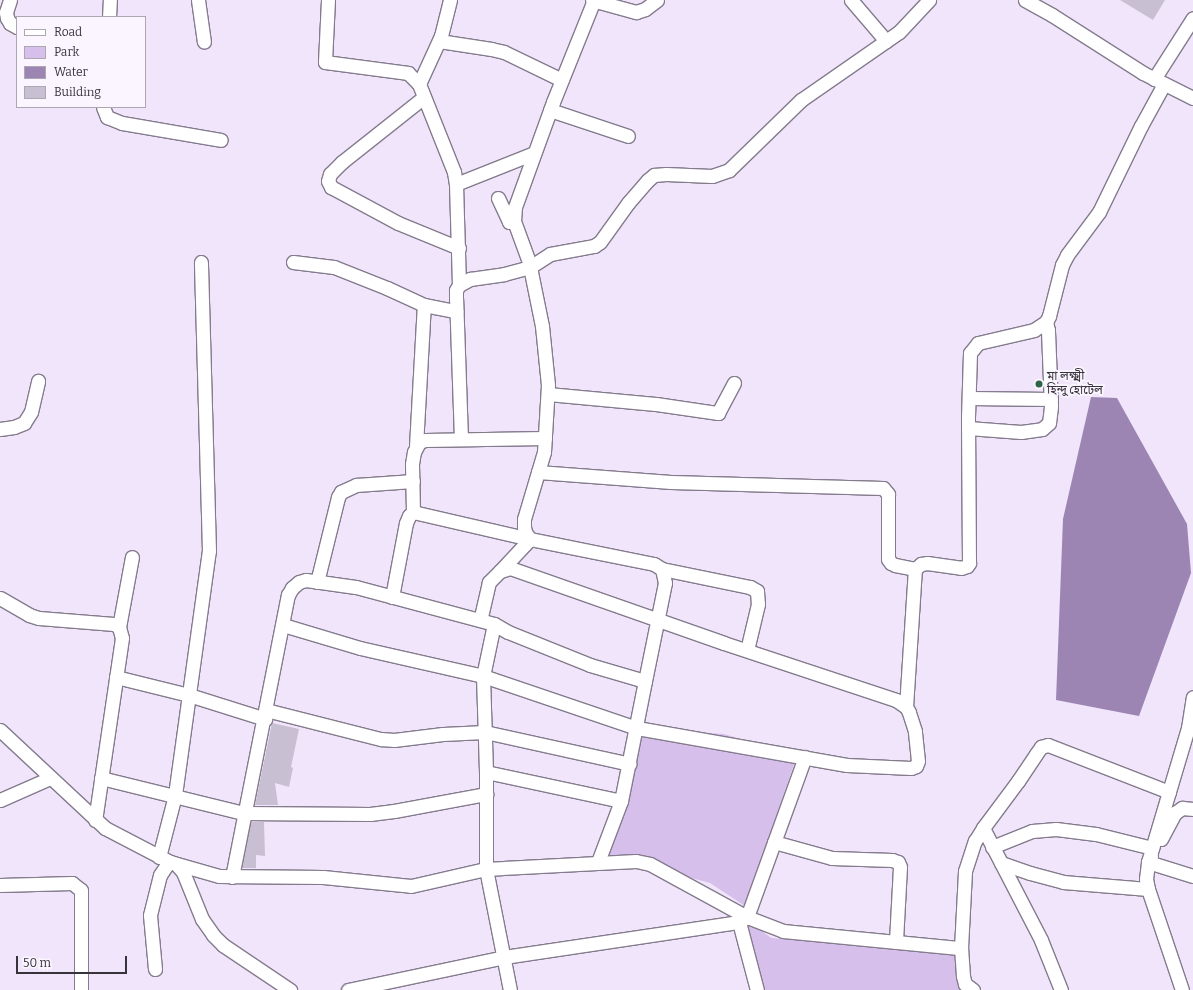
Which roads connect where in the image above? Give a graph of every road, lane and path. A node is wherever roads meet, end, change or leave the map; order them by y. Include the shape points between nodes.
1 (10, 0) edge
2 (110, 0) edge
3 (198, 0) edge
4 (328, 0) edge
5 (450, 0) edge
6 (593, 0) edge
7 (657, 0) edge
8 (851, 0) edge
9 (929, 0) edge
10 (1025, 0) edge
11 (109, 16) edge
12 (1193, 18) edge
13 (16, 26) edge
14 (439, 41) junction
15 (886, 41) junction
16 (204, 42) dead end
17 (562, 80) junction
18 (1159, 81) junction
19 (419, 84) junction
20 (424, 97) junction
21 (1193, 98) edge
22 (103, 108) edge
23 (550, 110) junction
24 (628, 136) dead end
25 (222, 140) dead end
26 (534, 153) junction
27 (456, 184) junction
28 (498, 198) dead end
29 (514, 221) junction
30 (459, 248) junction
31 (201, 262) dead end
32 (293, 262) dead end
33 (530, 267) junction
34 (459, 285) junction
35 (424, 305) junction
36 (456, 311) junction
37 (1046, 322) junction
38 (38, 381) dead end
39 (734, 383) dead end
40 (548, 394) junction
41 (969, 398) junction
42 (1051, 399) junction
43 (968, 428) junction
44 (0, 429) edge
45 (545, 438) junction
46 (461, 439) junction
47 (416, 446) junction
48 (538, 472) junction
49 (413, 480) junction
50 (413, 512) junction
51 (530, 539) junction
52 (132, 556) dead end
53 (662, 568) junction
54 (915, 569) junction
55 (500, 571) junction
56 (317, 582) junction
57 (392, 597) junction
58 (0, 598) edge
59 (480, 620) junction
60 (657, 620) junction
61 (494, 624) junction
62 (283, 625) junction
63 (119, 628) junction
64 (747, 650) junction
65 (483, 676) junction
66 (116, 677) junction
67 (645, 681) junction
68 (189, 695) junction
69 (1193, 697) edge
70 (906, 706) junction
71 (266, 714) junction
72 (637, 728) junction
73 (0, 730) edge
74 (485, 732) junction
75 (805, 757) junction
76 (630, 764) junction
77 (486, 772) junction
78 (50, 778) junction
79 (101, 778) junction
80 (1169, 792) junction
81 (486, 794) junction
82 (175, 795) junction
83 (0, 800) edge
84 (621, 801) junction
85 (1193, 808) edge
86 (244, 813) junction
87 (95, 820) junction
88 (983, 828) junction
89 (774, 842) junction
90 (992, 846) junction
91 (1152, 848) junction
92 (164, 859) junction
93 (598, 862) junction
94 (1001, 862) junction
95 (1148, 862) junction
96 (486, 869) junction
97 (1193, 876) edge
98 (232, 877) junction
99 (0, 884) edge
100 (1148, 889) junction
101 (743, 920) junction
102 (896, 942) junction
103 (961, 948) junction
104 (504, 957) junction
105 (155, 968) dead end
106 (80, 990) edge
107 (290, 990) edge
108 (348, 990) edge
109 (510, 990) edge
110 (757, 990) edge
111 (973, 990) edge
112 (1061, 990) edge
113 (1182, 990) edge

1 - 13 street via 6,12 10,23
2 - 11 street
3 - 16 street
4 - 19 street via 325,62 408,73
5 - 14 street
6 - 7 street via 636,12
6 - 17 street
8 - 15 street
9 - 15 street via 899,32
10 - 18 street
12 - 18 street
14 - 17 street via 504,52
14 - 19 street
15 - 33 street via 801,100 729,170 712,176 654,175 628,203 600,242 585,249 550,254
17 - 23 street
18 - 21 street
18 - 37 street via 1141,126 1099,212 1064,260
19 - 20 street
20 - 27 street via 454,172
20 - 30 street via 342,162 330,174 328,182 331,188 398,223
22 - 25 street via 107,117 118,122
23 - 24 street
23 - 26 street
26 - 27 street
26 - 29 street via 515,207
27 - 30 street
28 - 29 street via 509,222
29 - 33 street
30 - 34 street
31 - 68 street via 210,551
32 - 35 street via 334,267
33 - 34 street via 470,279
33 - 40 street via 542,326
34 - 36 street via 456,290
35 - 36 street
35 - 47 street
36 - 46 street
37 - 41 street via 1034,330 978,343 970,353
37 - 42 street
38 - 44 street via 31,412 24,423
39 - 40 street via 718,413 656,404
40 - 45 street
41 - 42 street
41 - 43 street
42 - 43 street via 1050,423 1042,429 1021,432
43 - 54 street via 969,563 961,568 926,563
45 - 46 street
45 - 48 street
46 - 47 street via 425,440
47 - 49 street via 412,464
48 - 51 street via 524,519 525,532
48 - 54 street via 678,482 883,488 888,494 888,559 895,565
49 - 50 street
49 - 56 street via 356,485 342,492 338,497
50 - 51 street
50 - 57 street via 406,522
51 - 53 street via 654,564
51 - 55 street
52 - 63 street
53 - 60 street via 665,582
53 - 64 street via 750,587 757,591 758,604
54 - 70 street
55 - 59 street via 489,582
55 - 60 street via 510,568
56 - 57 street via 356,587
56 - 62 street via 306,580 292,588 288,595
57 - 59 street
58 - 63 street via 39,618 114,624
59 - 61 street
60 - 64 street
60 - 67 street
61 - 65 street
61 - 67 street via 590,664
62 - 65 street via 360,648
62 - 71 street
63 - 66 street via 122,638
64 - 70 street via 896,700
65 - 72 street
65 - 74 street
66 - 68 street
66 - 79 street
67 - 72 street
68 - 71 street
68 - 82 street
69 - 80 street via 1188,728
70 - 75 street via 915,731 918,752 916,766 902,768 847,764
71 - 74 street via 381,739
71 - 86 street
72 - 75 street
72 - 76 street
73 - 78 street
74 - 76 street
74 - 77 street
75 - 89 street
76 - 84 street
77 - 81 street
77 - 84 street
78 - 83 street
78 - 87 street
79 - 82 street
79 - 87 street
80 - 88 street via 1048,745 1041,747
80 - 91 street
81 - 86 street via 394,812 370,814
81 - 96 street
82 - 86 street
82 - 92 street
84 - 93 street
85 - 95 street via 1182,808 1175,813
86 - 98 street
87 - 92 street via 115,834
88 - 90 street
88 - 103 street via 974,841 965,871
89 - 101 street
89 - 102 street via 832,858 898,862 900,867
90 - 91 street via 1032,832 1056,829 1096,834
90 - 94 street
91 - 95 street
92 - 98 street via 219,876
92 - 105 street via 168,863 160,875 150,915
92 - 107 street via 176,864 183,872 202,919 213,935 223,945
93 - 96 street
93 - 101 street via 636,861 650,864
94 - 100 street via 1063,882
94 - 112 street via 1041,940
95 - 97 street
95 - 100 street
96 - 98 street via 410,886 323,878
96 - 104 street
99 - 106 street via 72,883 82,890
100 - 113 street
101 - 102 street via 794,934
101 - 104 street
101 - 110 street
102 - 103 street
103 - 111 street via 965,984
104 - 108 street
104 - 109 street

